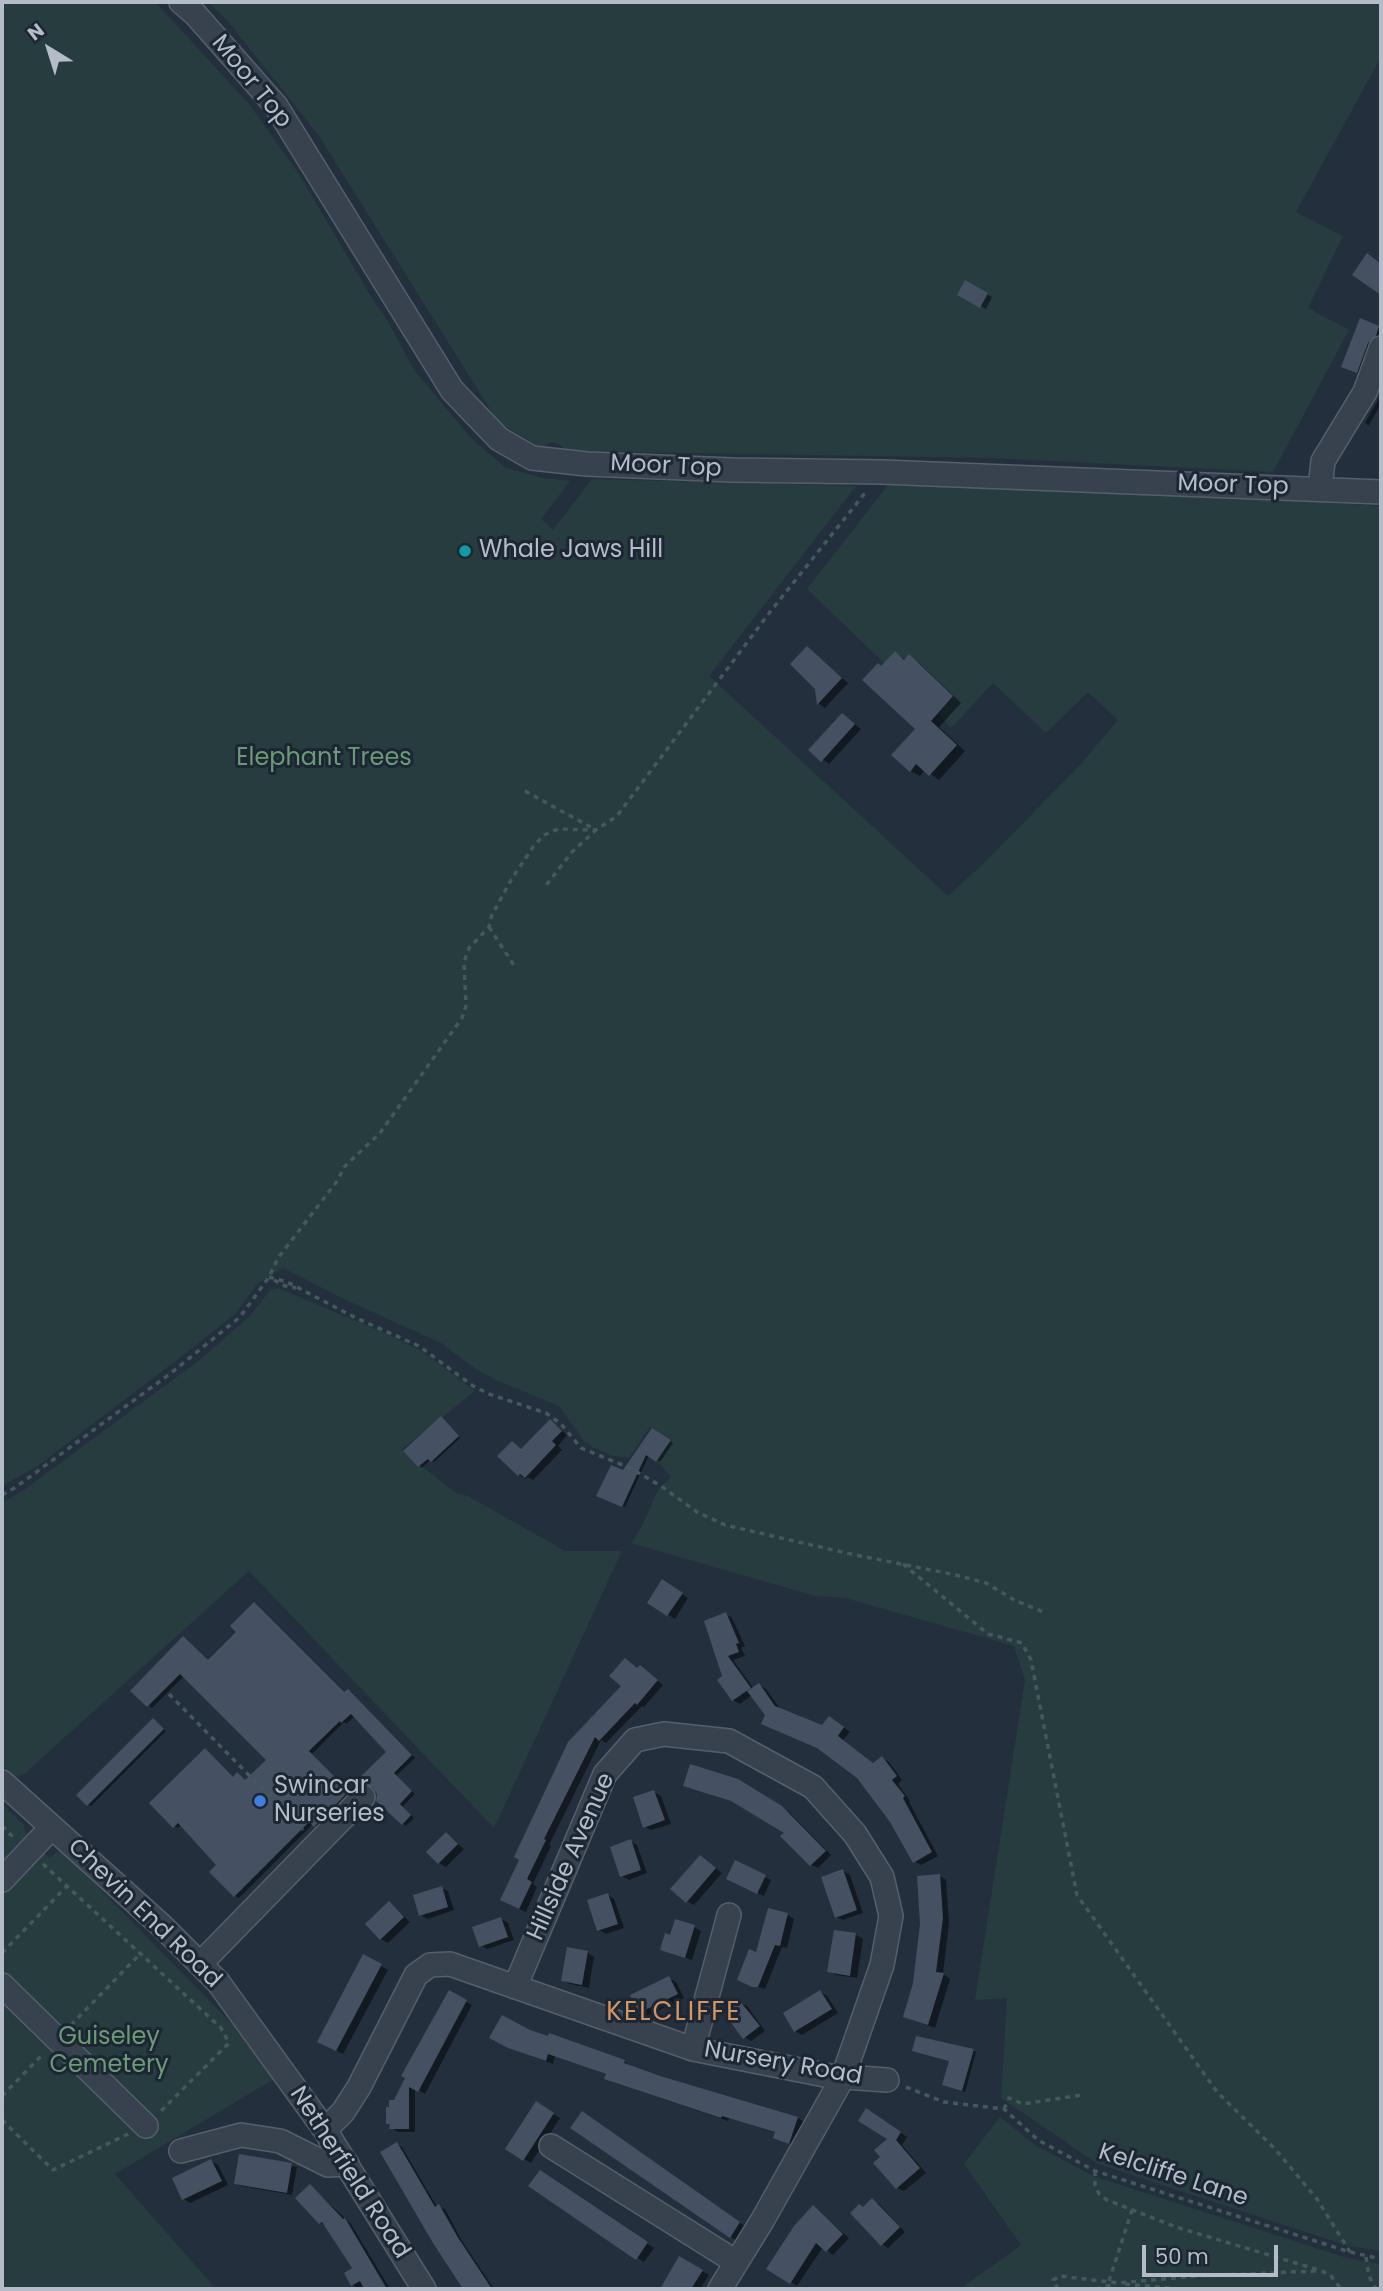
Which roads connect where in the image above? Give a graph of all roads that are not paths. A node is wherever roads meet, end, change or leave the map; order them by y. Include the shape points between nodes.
1 (181, 2) edge
2 (1381, 348) edge
3 (1320, 489) junction
4 (1381, 492) edge
5 (2, 1782) edge
6 (363, 1797) dead end
7 (52, 1827) junction
8 (2, 1880) edge
9 (729, 1915) dead end
10 (200, 1964) junction
11 (2, 1985) edge
12 (515, 1987) junction
13 (693, 2049) junction
14 (274, 2057) joint
15 (843, 2077) junction
16 (887, 2080) road end
17 (146, 2126) road end
18 (326, 2130) junction
19 (551, 2146) dead end
20 (181, 2151) dead end
21 (348, 2164) junction
22 (736, 2262) junction
23 (424, 2289) edge
24 (720, 2289) edge

1 - 3 street, Moor Top via 276,106 452,390 499,439 532,458 732,470
2 - 3 street via 1365,393 1323,461
3 - 4 street, Moor Top
5 - 7 street, Chevin End Road
6 - 10 street
7 - 8 street
7 - 10 street, Chevin End Road
9 - 13 street
10 - 14 street, Chevin End Road
11 - 17 street
12 - 13 street, Nursery Road
12 - 15 street, Hillside Avenue via 605,1774 635,1740 664,1734 729,1741 813,1787 855,1834 882,1877 891,1916 882,1965
12 - 18 street, Nursery Road via 450,1964 430,1965 416,1975 359,2087
13 - 15 street, Nursery Road
14 - 18 street, Netherfield Road
15 - 16 street, Nursery Road
15 - 22 street, Hillside Avenue
18 - 21 street, Netherfield Road
19 - 22 street
20 - 21 street via 241,2136 280,2141 328,2165
21 - 23 street, Netherfield Road
22 - 24 street, Hillside Avenue

